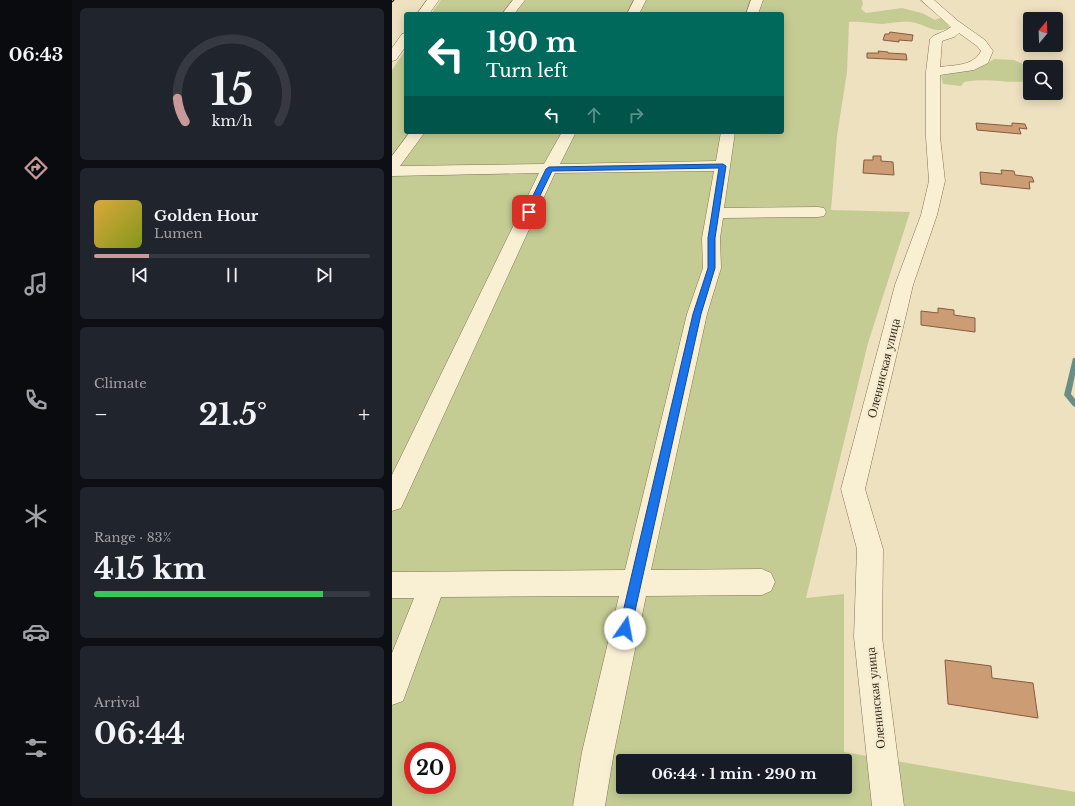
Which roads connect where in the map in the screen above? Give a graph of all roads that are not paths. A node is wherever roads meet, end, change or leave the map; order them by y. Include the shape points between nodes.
1 (433, 0) edge
2 (518, 0) edge
3 (640, 0) edge
4 (757, 0) edge
5 (927, 0) edge
6 (424, 12) edge
7 (509, 12) edge
8 (634, 12) edge
9 (752, 12) edge
10 (954, 24) junction
11 (404, 40) edge
12 (392, 57) edge
13 (933, 72) junction
14 (416, 134) edge
15 (568, 134) edge
16 (728, 134) edge
17 (392, 166) edge
18 (723, 166) junction
19 (549, 169) junction
20 (392, 171) edge
21 (818, 212) dead end
22 (715, 213) junction
23 (392, 500) edge
24 (762, 582) dead end
25 (635, 583) junction
26 (433, 584) junction
27 (392, 585) edge
28 (392, 690) edge
29 (589, 806) edge
30 (888, 806) edge

1 - 6 street
2 - 7 street
3 - 8 street
4 - 9 street
5 - 10 street
10 - 13 street, Оленинская улица via 957,28 950,34 936,39
10 - 13 street via 981,43 987,51 983,60 969,67
11 - 12 street
13 - 30 street, Оленинская улица via 936,181 929,215 904,285 853,489 870,549 868,637
14 - 17 street
15 - 19 street
16 - 18 street
18 - 19 street
18 - 22 street
19 - 20 street
19 - 23 street
21 - 22 street
22 - 25 street via 711,238 712,268 697,314
24 - 25 street
25 - 26 street
25 - 29 street via 598,752
26 - 27 street
26 - 28 street

